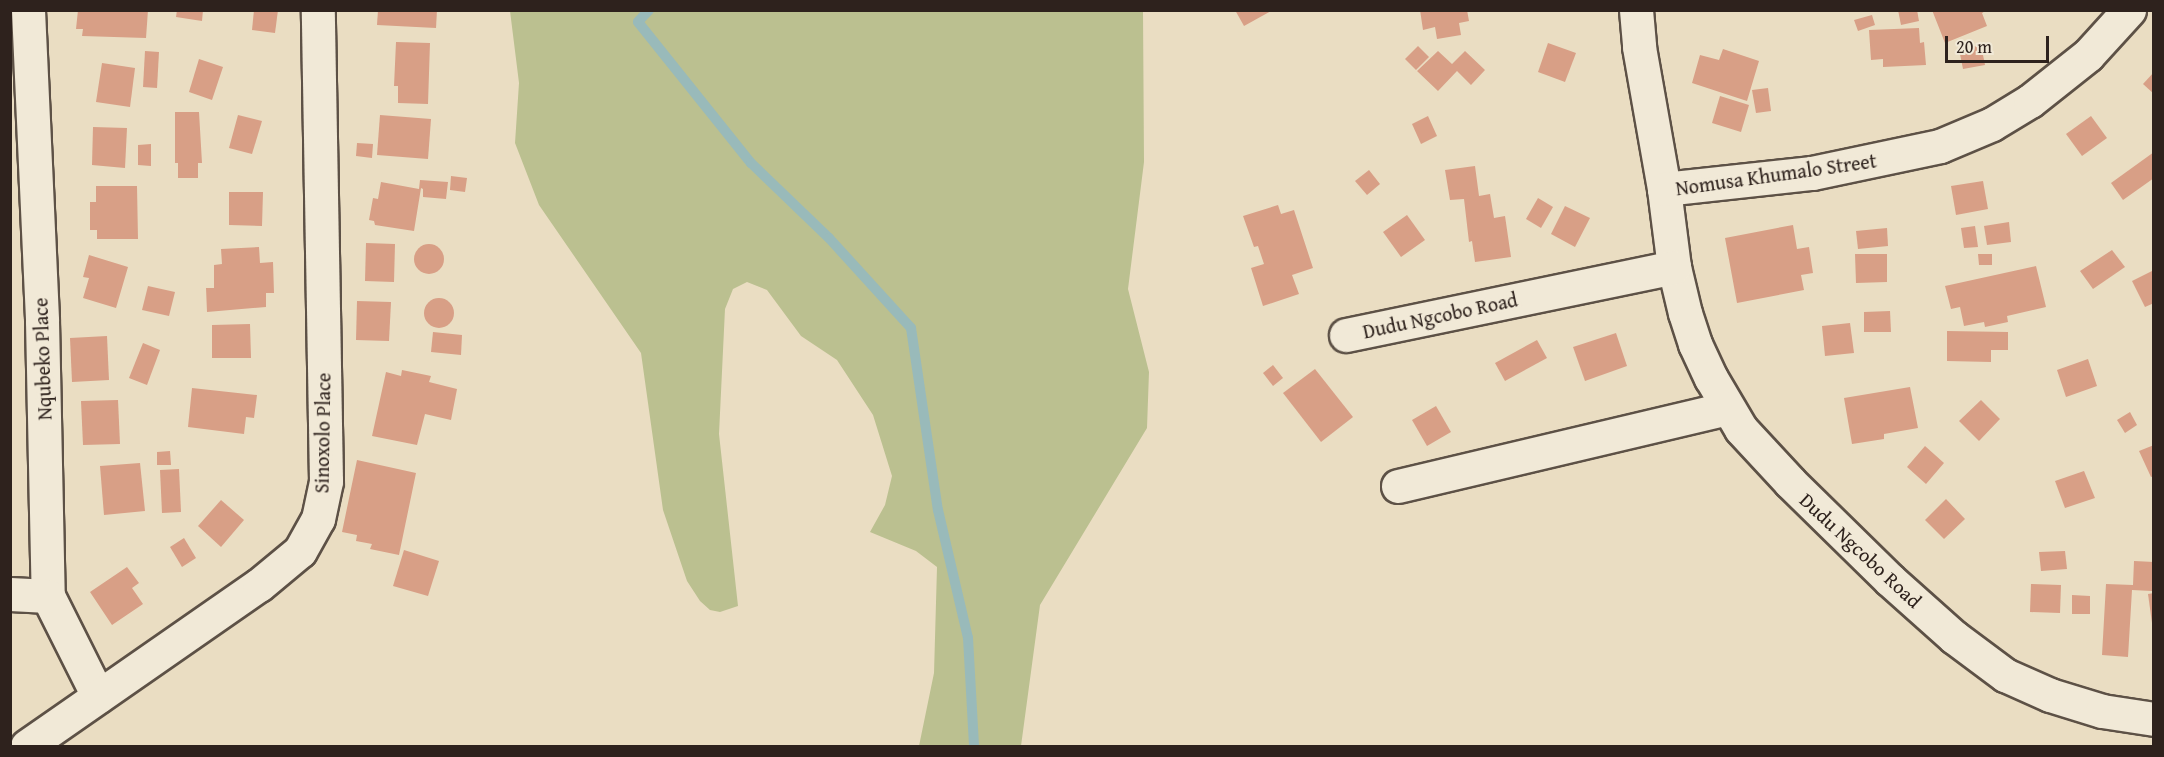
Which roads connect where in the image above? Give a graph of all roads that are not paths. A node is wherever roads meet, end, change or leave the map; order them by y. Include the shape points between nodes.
1 (28, 10) edge
2 (318, 10) edge
3 (1636, 10) edge
4 (2129, 10) edge
5 (1664, 189) junction
6 (1674, 267) junction
7 (1346, 335) dead end
8 (1727, 408) junction
9 (1398, 486) dead end
10 (10, 594) edge
11 (48, 596) junction
12 (98, 696) junction
13 (2154, 719) edge
14 (27, 747) edge

1 - 11 street, Nqubeko Place via 42,321
2 - 12 street, Sinoxolo Place via 326,481 318,519 300,551 259,585
3 - 5 street, Dudu Ngcobo Road
4 - 5 street, Nomusa Khumalo Street via 2088,55 2030,101 1992,124 1940,146 1812,173
5 - 6 street, Dudu Ngcobo Road
6 - 7 street, Dudu Ngcobo Road
6 - 8 street, Dudu Ngcobo Road via 1695,344
8 - 9 street
8 - 13 street, Dudu Ngcobo Road via 1790,482 1890,580 1977,655 2005,675 2050,695 2102,711
10 - 11 street
11 - 12 street, Nqubeko Place
12 - 14 street, Sinoxolo Place

